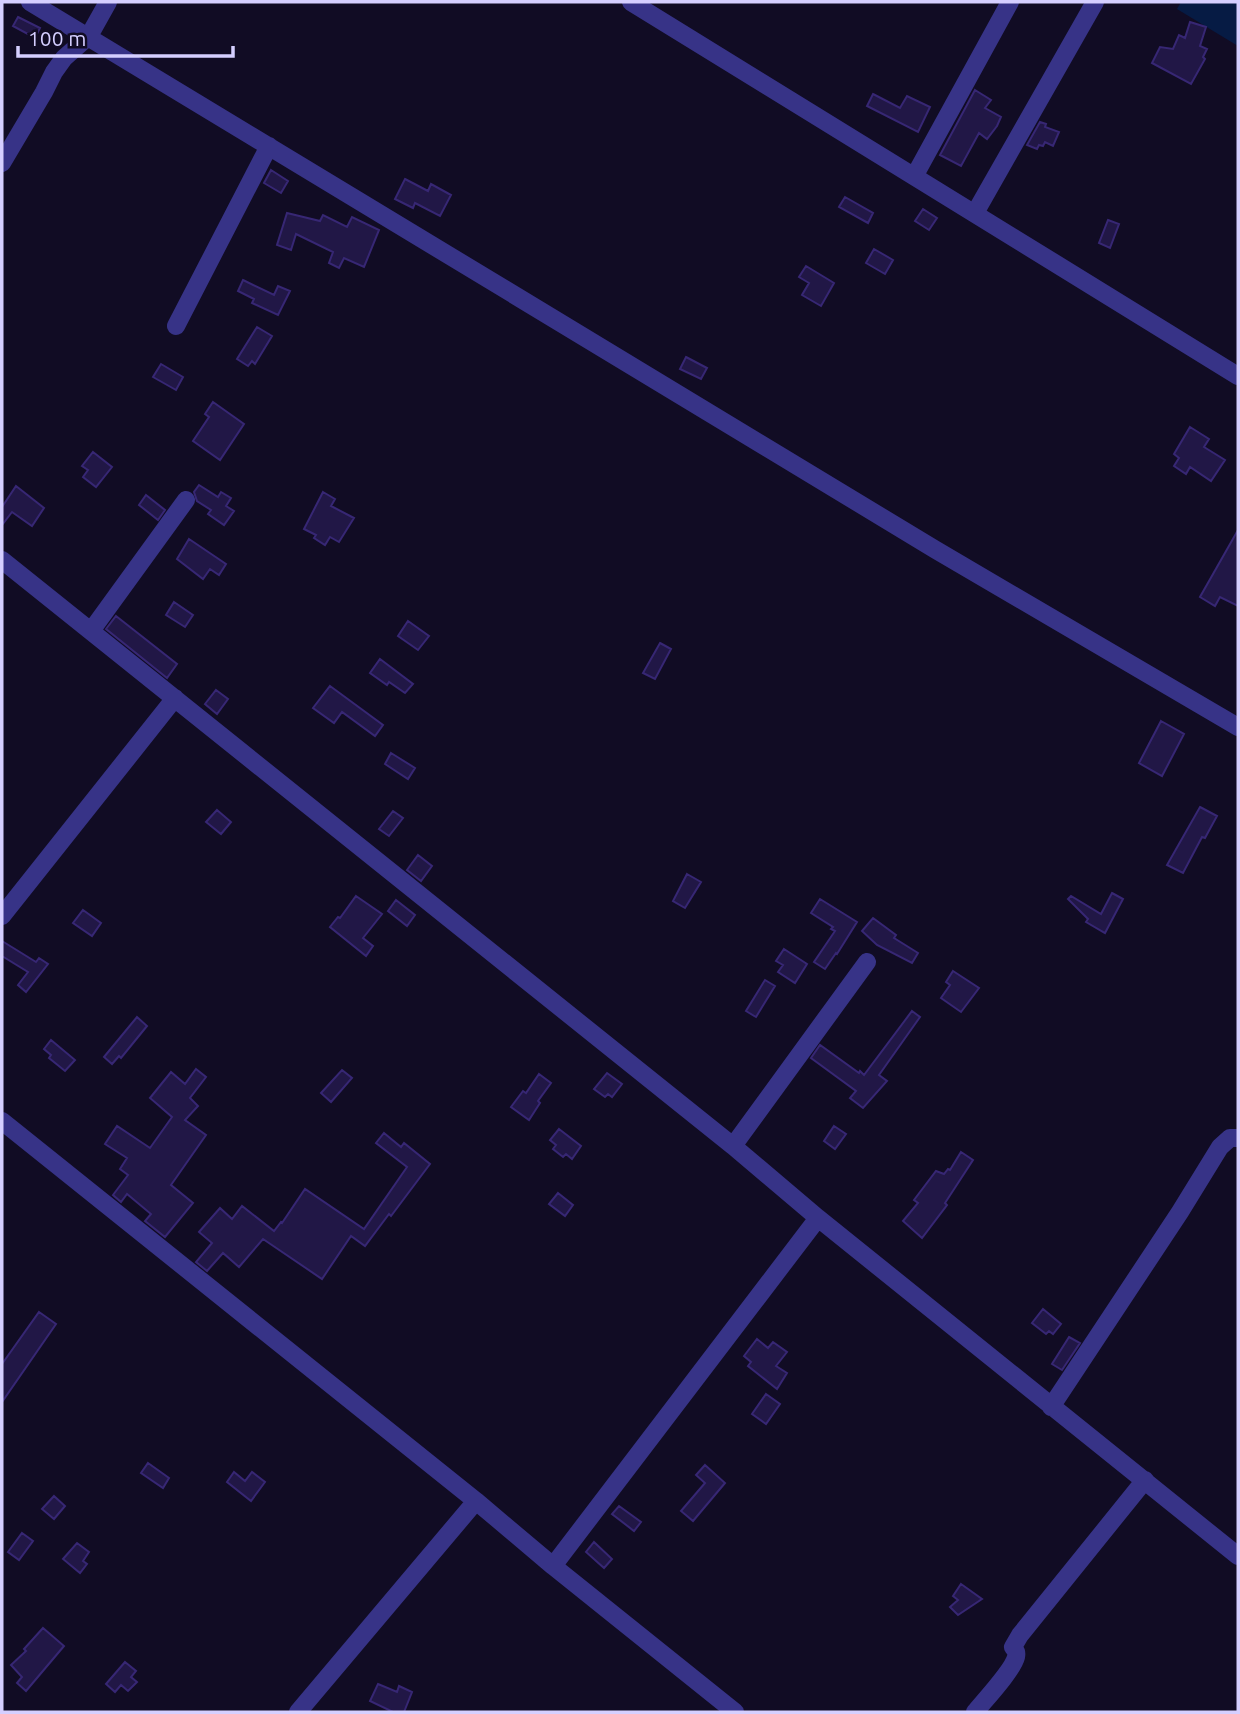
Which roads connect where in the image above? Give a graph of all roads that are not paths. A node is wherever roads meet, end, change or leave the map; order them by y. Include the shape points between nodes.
1 (30, 2) edge
2 (108, 2) edge
3 (631, 2) edge
4 (1010, 2) edge
5 (1095, 2) edge
6 (89, 36) junction
7 (269, 146) junction
8 (2, 163) edge
9 (915, 176) junction
10 (975, 213) junction
11 (176, 326) dead end
12 (1238, 376) edge
13 (186, 500) dead end
14 (2, 560) edge
15 (90, 631) junction
16 (175, 698) junction
17 (1238, 727) edge
18 (2, 916) edge
19 (867, 962) dead end
20 (2, 1121) edge
21 (1238, 1138) edge
22 (733, 1146) junction
23 (818, 1218) junction
24 (1051, 1407) junction
25 (1145, 1480) junction
26 (476, 1501) junction
27 (1238, 1556) edge
28 (553, 1566) junction
29 (298, 1712) edge
30 (735, 1712) edge
31 (975, 1712) edge

1 - 6 street
2 - 6 street
3 - 9 street
4 - 9 street
5 - 10 street
6 - 7 street
6 - 8 street via 54,72
7 - 11 street
7 - 17 street
9 - 10 street
10 - 12 street
13 - 15 street
14 - 15 street
15 - 16 street
16 - 18 street
16 - 22 street
19 - 22 street
20 - 26 street
21 - 24 street via 1230,1138 1220,1147
22 - 23 street
23 - 24 street
23 - 28 street
24 - 25 street
25 - 27 street
25 - 31 street via 1020,1635 1013,1647 1015,1660
26 - 28 street
26 - 29 street
28 - 30 street

